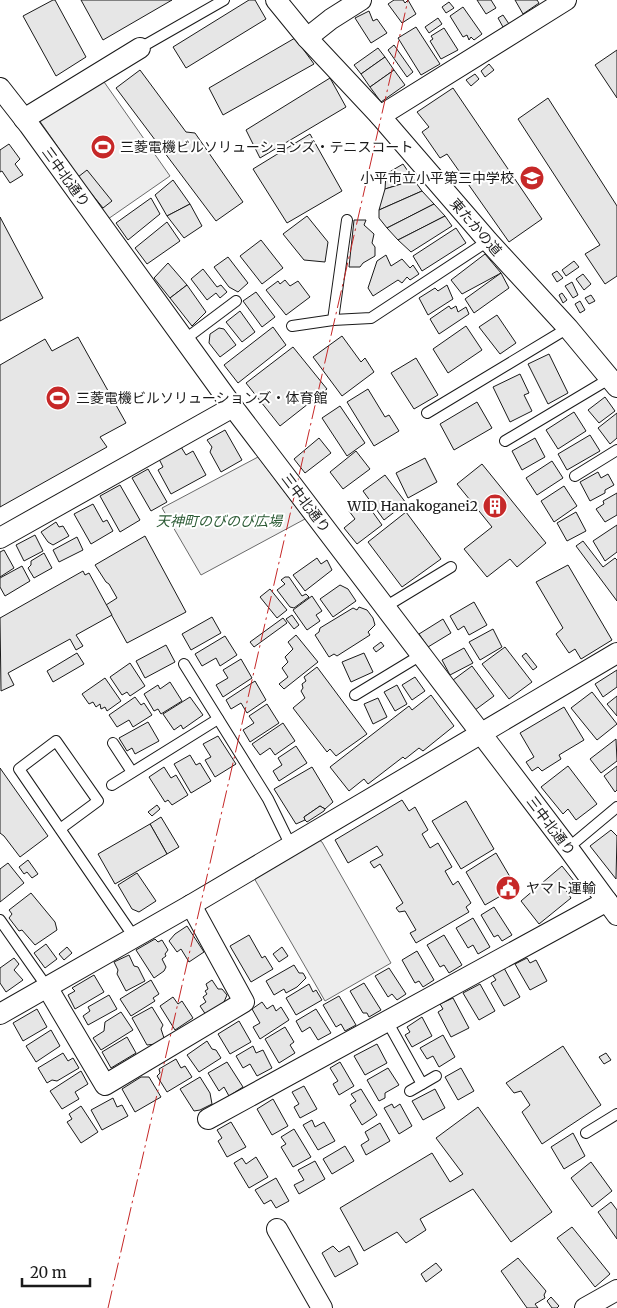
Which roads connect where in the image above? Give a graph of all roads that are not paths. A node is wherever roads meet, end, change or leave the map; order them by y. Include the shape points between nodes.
1 (224, 0) edge
2 (276, 0) edge
3 (361, 0) edge
4 (566, 0) edge
5 (307, 38) junction
6 (140, 48) joint
7 (0, 88) edge
8 (380, 116) junction
9 (24, 119) junction
10 (346, 220) dead end
11 (488, 242) junction
12 (236, 301) dead end
13 (333, 320) junction
14 (292, 326) dead end
15 (568, 328) junction
16 (184, 340) junction
17 (613, 383) edge
18 (233, 407) junction
19 (427, 413) dead end
20 (505, 442) dead end
21 (617, 450) edge
22 (575, 476) dead end
23 (0, 538) edge
24 (451, 567) dead end
25 (385, 607) junction
26 (617, 653) edge
27 (421, 655) junction
28 (184, 664) dead end
29 (354, 695) dead end
30 (218, 719) junction
31 (482, 734) junction
32 (113, 743) dead end
33 (132, 772) junction
34 (112, 785) dead end
35 (617, 807) edge
36 (60, 829) junction
37 (291, 846) junction
38 (568, 848) junction
39 (190, 905) junction
40 (612, 908) edge
41 (0, 920) edge
42 (134, 937) junction
43 (47, 987) junction
44 (0, 1014) edge
45 (387, 1021) junction
46 (436, 1076) dead end
47 (422, 1084) junction
48 (410, 1091) dead end
49 (617, 1114) edge
50 (208, 1119) dead end
51 (586, 1132) dead end
52 (278, 1229) dead end
53 (617, 1290) edge
54 (322, 1308) edge
55 (585, 1308) edge

1 - 6 lane
2 - 5 street, 東たかの道
3 - 5 street
4 - 8 street
5 - 8 street, 東たかの道
6 - 9 street
7 - 9 street, 三中北通り
8 - 11 street, 東たかの道
9 - 16 street, 三中北通り
10 - 13 lane
11 - 13 lane via 371,318
11 - 15 street, 東たかの道
12 - 16 lane
13 - 14 lane
15 - 17 street, 東たかの道
15 - 19 lane
16 - 18 street, 三中北通り
17 - 20 lane
18 - 23 street
18 - 25 street, 三中北通り
21 - 22 lane
24 - 25 lane
25 - 27 street, 三中北通り
26 - 31 street
27 - 29 lane
27 - 31 street, 三中北通り
28 - 30 lane
30 - 33 lane
30 - 37 lane via 268,799
31 - 37 street
31 - 38 street, 三中北通り
32 - 33 lane
33 - 34 lane
35 - 38 lane
36 - 36 lane via 19,769 56,741 98,801
36 - 42 lane
37 - 39 street
38 - 40 street, 三中北通り
39 - 42 street
39 - 43 street via 244,1002 105,1085
40 - 45 street
41 - 43 lane
42 - 43 street
43 - 44 street
45 - 47 lane
45 - 50 street
46 - 47 lane
47 - 48 lane
49 - 51 lane
52 - 54 street
53 - 55 street

